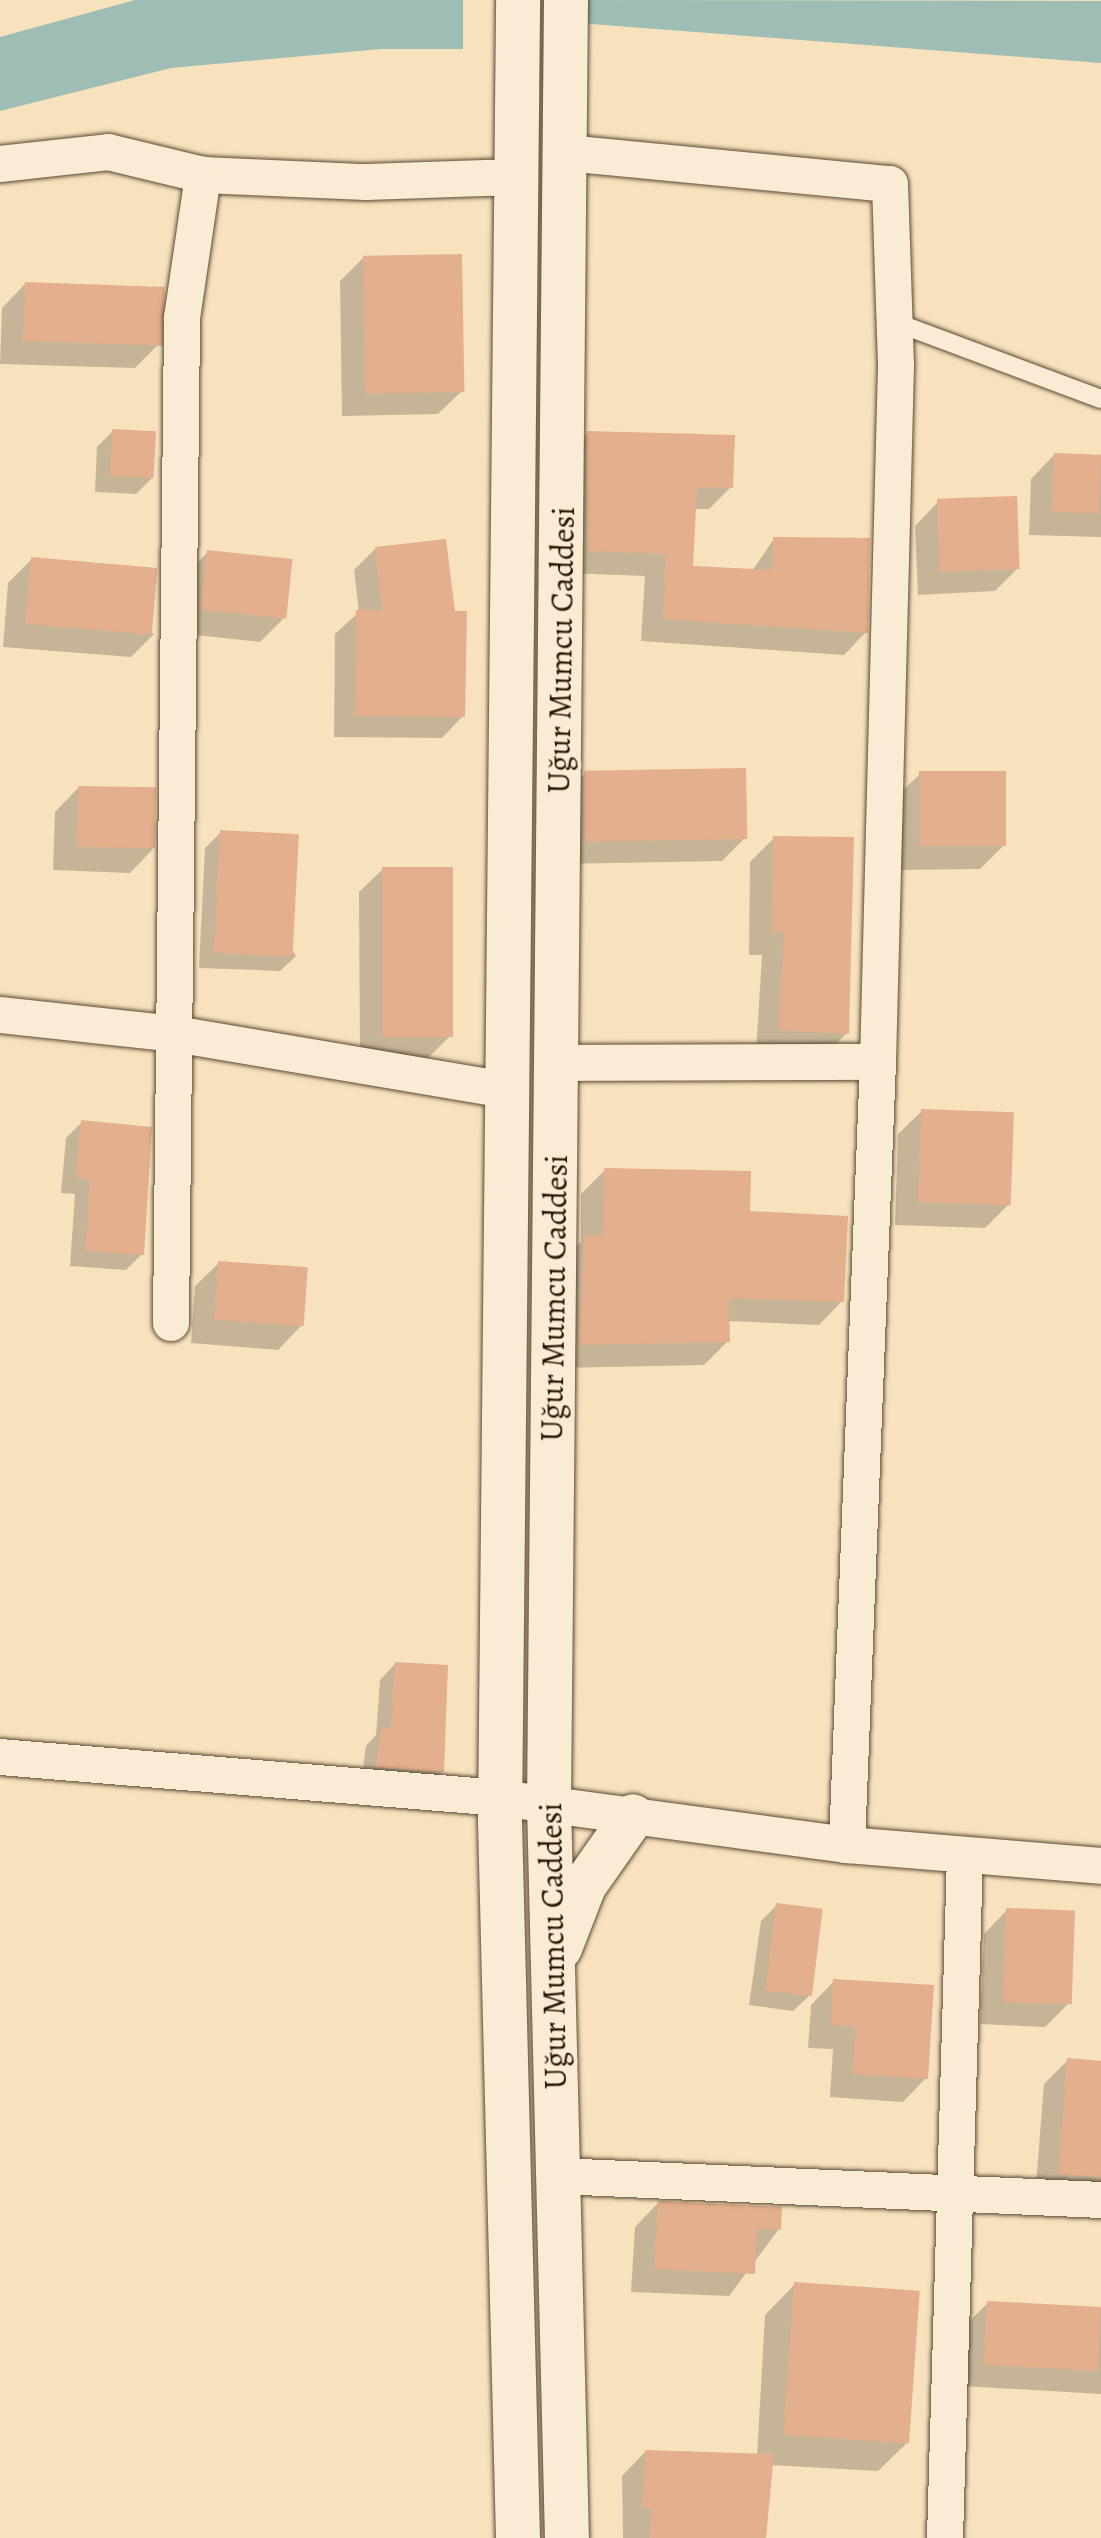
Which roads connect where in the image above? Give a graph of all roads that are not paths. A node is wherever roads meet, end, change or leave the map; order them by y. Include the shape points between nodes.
1 (518, 0) edge
2 (566, 0) edge
3 (566, 153) junction
4 (0, 164) edge
5 (203, 175) junction
6 (516, 177) junction
7 (895, 322) junction
8 (1101, 399) edge
9 (0, 1015) edge
10 (175, 1034) junction
11 (878, 1062) junction
12 (557, 1063) junction
13 (507, 1090) junction
14 (171, 1323) dead end
15 (0, 1757) edge
16 (500, 1798) junction
17 (549, 1804) junction
18 (633, 1816) junction
19 (847, 1845) junction
20 (965, 1855) junction
21 (1101, 1866) edge
22 (553, 1965) junction
23 (558, 2176) junction
24 (955, 2192) junction
25 (1101, 2200) edge
26 (518, 2538) edge
27 (567, 2538) edge
28 (945, 2538) edge

1 - 6 street, Uğur Mumcu Caddesi
2 - 3 street, Uğur Mumcu Caddesi
3 - 7 street via 890,184
3 - 12 street, Uğur Mumcu Caddesi
4 - 5 street via 108,152
5 - 6 street
5 - 10 street via 182,318
6 - 13 street, Uğur Mumcu Caddesi
7 - 8 lane
7 - 11 street
9 - 10 street
10 - 13 street
10 - 14 street
11 - 12 street
11 - 19 street
12 - 17 street, Uğur Mumcu Caddesi
13 - 16 street, Uğur Mumcu Caddesi
15 - 16 street
16 - 17 street
16 - 26 street, Uğur Mumcu Caddesi
17 - 18 street
17 - 22 street, Uğur Mumcu Caddesi
18 - 19 street
18 - 22 street via 584,1886
19 - 20 street
20 - 21 street
20 - 24 street
22 - 23 street, Uğur Mumcu Caddesi
23 - 24 street
23 - 27 street, Uğur Mumcu Caddesi
24 - 25 street
24 - 28 street

